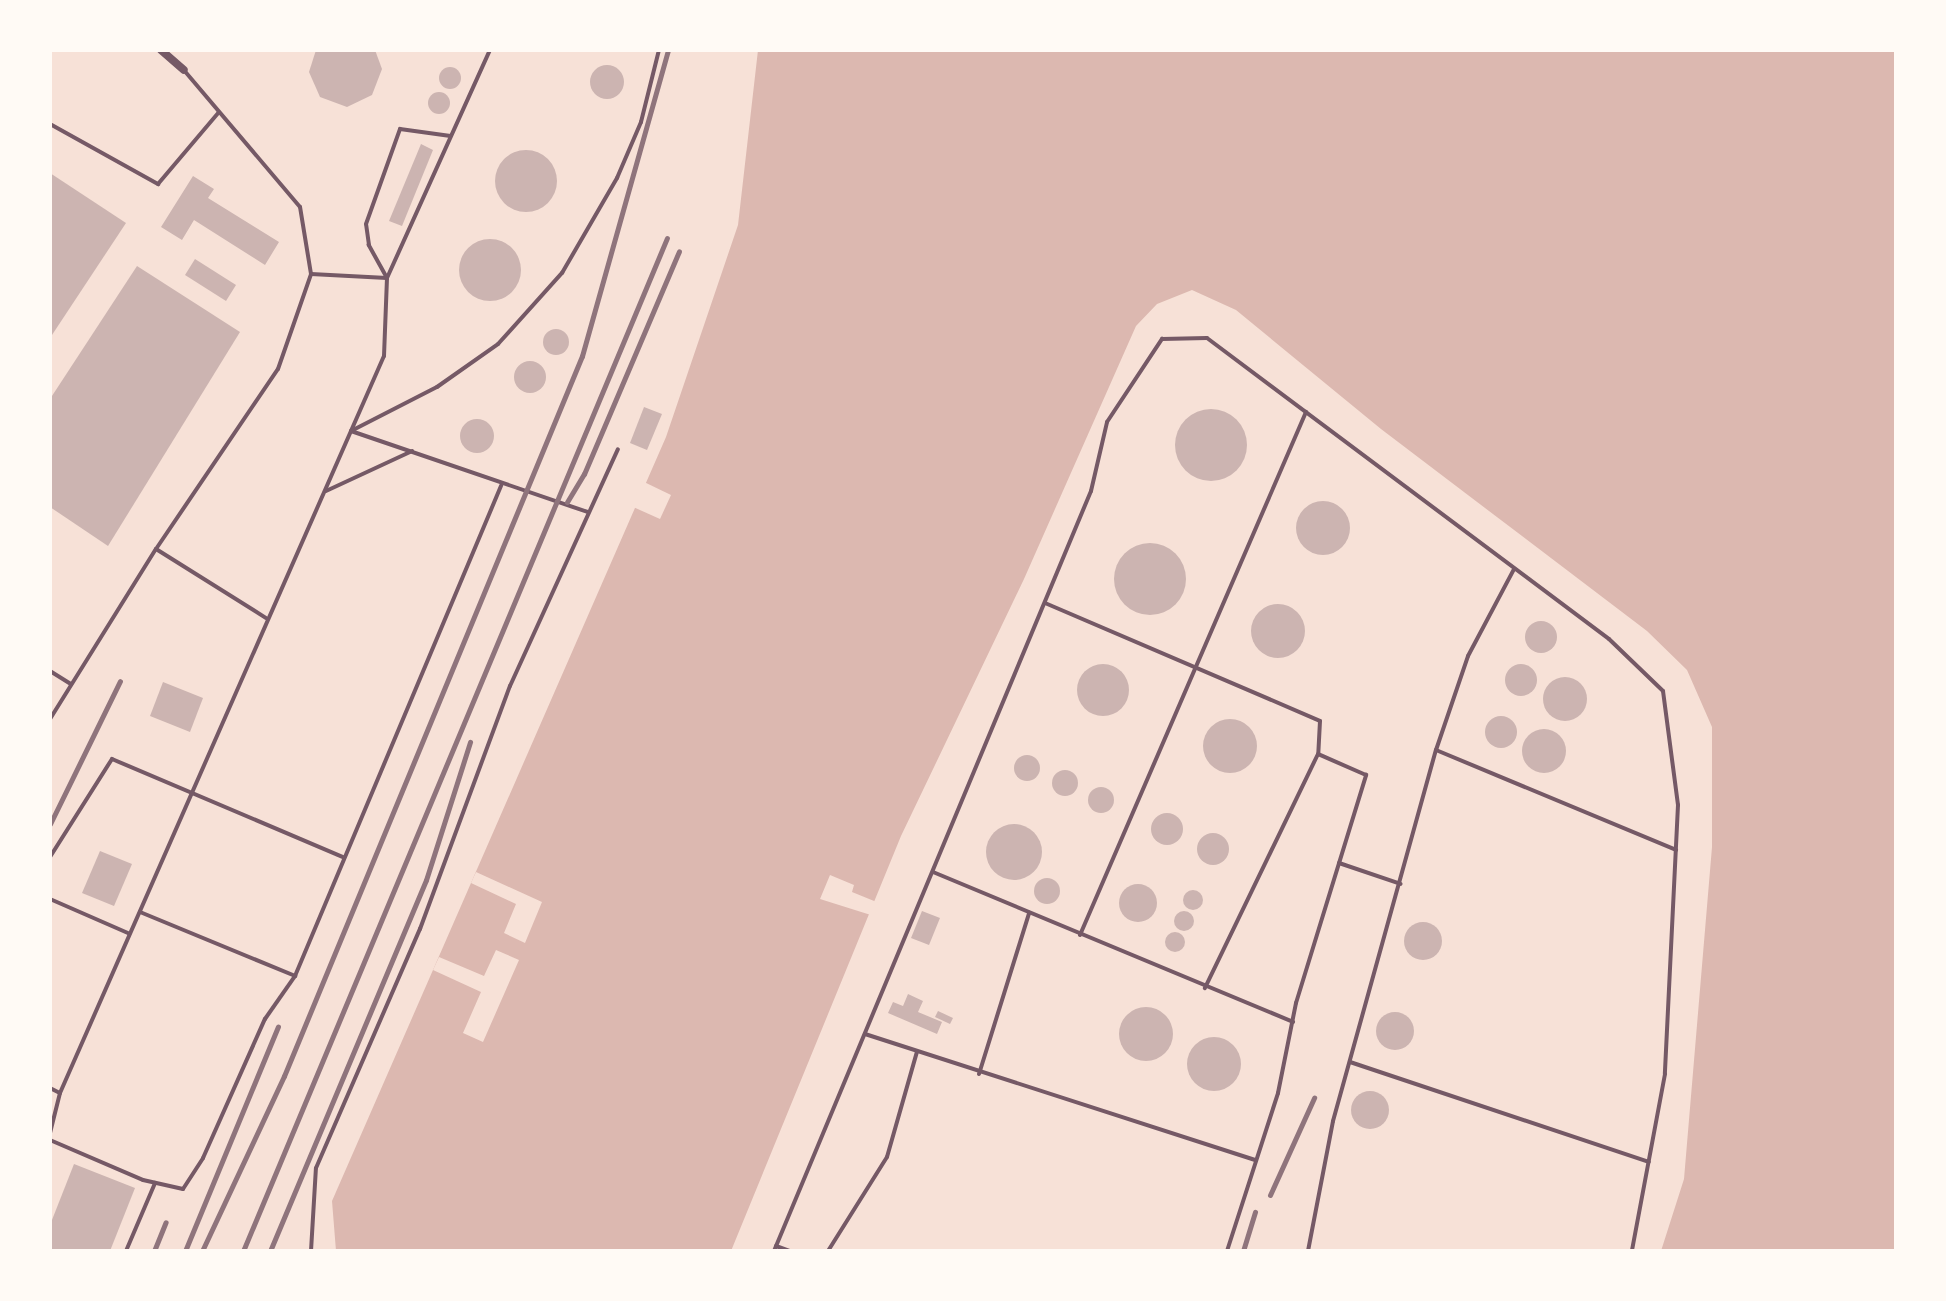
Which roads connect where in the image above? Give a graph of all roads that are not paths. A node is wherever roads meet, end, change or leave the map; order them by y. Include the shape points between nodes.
1 (162, 50) edge
2 (490, 50) edge
3 (659, 50) edge
4 (184, 70) joint
5 (220, 112) junction
6 (50, 124) edge
7 (451, 136) junction
8 (311, 274) junction
9 (387, 278) junction
10 (1306, 412) junction
11 (351, 431) junction
12 (618, 448) dead end
13 (412, 451) junction
14 (501, 486) junction
15 (324, 492) junction
16 (588, 512) junction
17 (156, 549) junction
18 (1514, 568) junction
19 (1045, 603) junction
20 (268, 619) junction
21 (1198, 668) junction
22 (50, 670) edge
23 (72, 685) junction
24 (50, 719) edge
25 (1436, 750) junction
26 (1318, 754) junction
27 (192, 793) junction
28 (1676, 850) junction
29 (50, 857) edge
30 (343, 857) junction
31 (1339, 862) junction
32 (933, 872) junction
33 (1402, 884) junction
34 (50, 898) edge
35 (140, 912) junction
36 (1029, 914) junction
37 (130, 934) junction
38 (1080, 935) junction
39 (295, 976) junction
40 (1205, 988) junction
41 (1292, 1022) junction
42 (865, 1034) junction
43 (917, 1052) junction
44 (1350, 1062) junction
45 (979, 1074) junction
46 (50, 1088) edge
47 (60, 1092) junction
48 (50, 1137) edge
49 (1256, 1160) junction
50 (1649, 1162) junction
51 (154, 1182) junction
52 (775, 1249) edge
53 (126, 1251) edge
54 (311, 1251) edge
55 (790, 1251) edge
56 (828, 1251) edge
57 (1227, 1251) edge
58 (1308, 1251) edge
59 (1632, 1251) edge

1 - 4 street
2 - 7 lane
3 - 11 lane via 617,178 562,274 498,344 437,387
4 - 5 lane
5 - 6 lane via 158,184
5 - 8 lane via 300,207
7 - 9 lane
7 - 9 lane via 400,130 366,224
8 - 9 lane
8 - 17 lane via 278,369
9 - 11 lane via 384,356
10 - 18 lane
10 - 19 lane via 1207,338 1162,339 1107,422 1091,491
10 - 21 lane
11 - 13 lane
11 - 15 lane
12 - 16 lane
13 - 14 lane
13 - 15 lane
14 - 16 lane
14 - 30 lane
15 - 20 lane
16 - 54 lane via 510,686 420,929 316,1168
17 - 20 lane
17 - 23 lane
18 - 25 lane via 1468,656
18 - 28 lane via 1608,638 1663,691 1678,805
19 - 21 lane
19 - 32 lane
20 - 27 lane
21 - 26 lane via 1320,721
21 - 38 lane
22 - 23 lane
23 - 24 lane
25 - 28 lane
25 - 33 lane
26 - 31 lane via 1366,775
26 - 40 lane
27 - 29 lane via 112,759
27 - 30 lane
27 - 35 lane
28 - 50 lane via 1665,1074
30 - 39 lane
31 - 33 lane
31 - 41 lane
32 - 36 lane
32 - 42 lane
33 - 44 lane
34 - 37 lane
35 - 37 lane
35 - 39 lane
36 - 38 lane
36 - 45 lane
37 - 47 lane
38 - 40 lane
39 - 51 lane via 264,1019 183,1189
40 - 41 lane
41 - 49 lane
42 - 43 lane
42 - 52 lane
43 - 45 lane
43 - 56 lane via 886,1157
44 - 50 lane
44 - 58 lane
45 - 49 lane
46 - 47 lane
47 - 48 lane
48 - 51 lane
49 - 57 lane
50 - 59 lane
51 - 53 lane
52 - 55 lane

